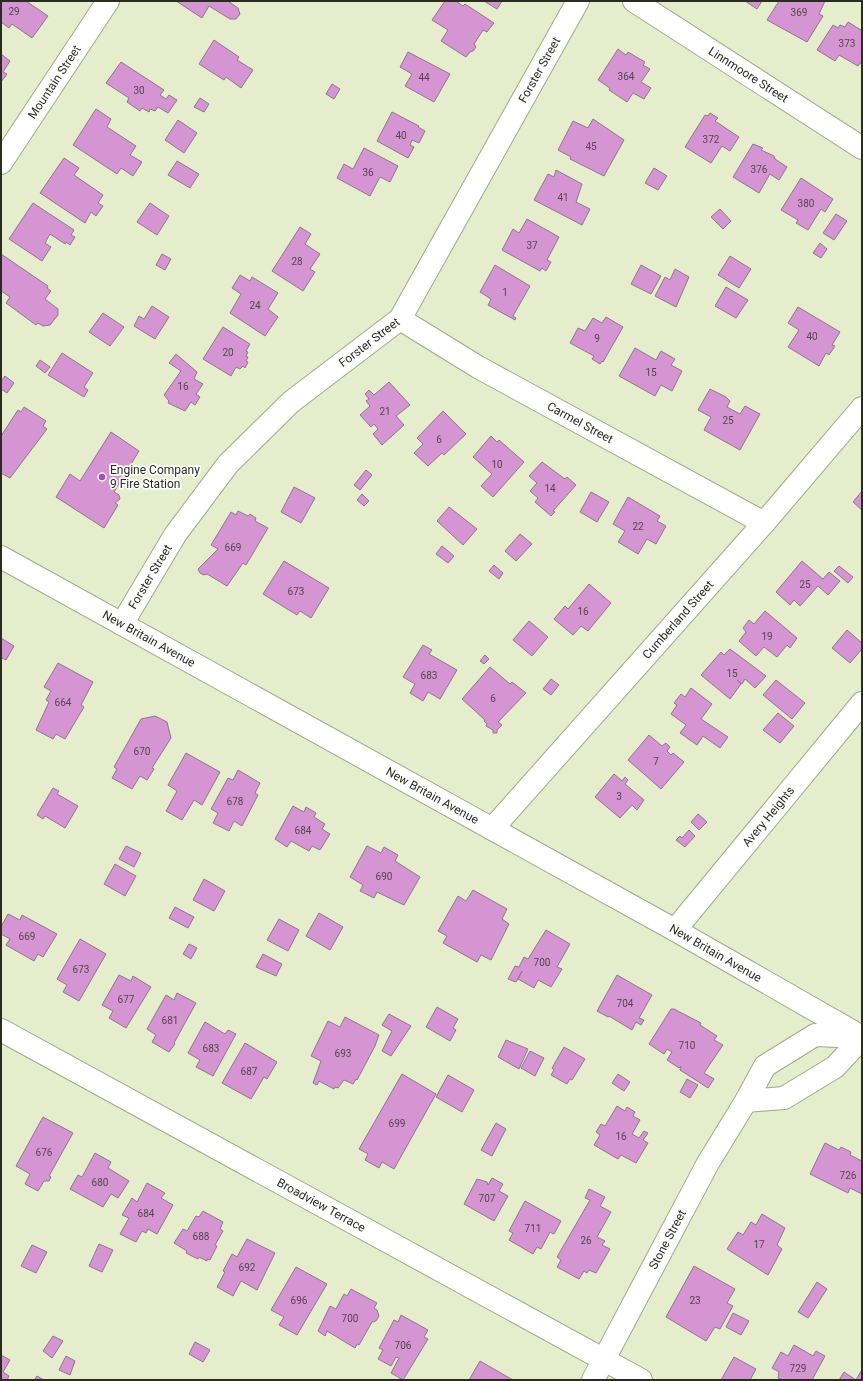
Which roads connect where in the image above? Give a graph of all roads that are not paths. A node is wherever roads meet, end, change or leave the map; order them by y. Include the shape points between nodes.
1 (108, 1) edge
2 (578, 1) edge
3 (634, 1) edge
4 (862, 148) edge
5 (1, 163) edge
6 (400, 318) junction
7 (862, 408) edge
8 (764, 523) junction
9 (1, 556) edge
10 (122, 624) junction
11 (862, 703) edge
12 (492, 829) junction
13 (675, 930) junction
14 (1, 1030) edge
15 (862, 1038) edge
16 (746, 1101) junction
17 (605, 1359) junction
18 (593, 1380) edge
19 (641, 1380) edge

1 - 5 street, Mountain Street
2 - 6 street, Forster Street
3 - 4 street, Linnmoore Street
6 - 8 street, Carmel Street via 485,370
6 - 10 street, Forster Street via 291,402 228,464 175,536
7 - 8 street, Cumberland Street
8 - 12 street, Cumberland Street
9 - 10 street, New Britain Avenue
10 - 12 street, New Britain Avenue
11 - 13 street, Avery Heights
12 - 13 street, New Britain Avenue
13 - 15 street, New Britain Avenue
14 - 17 street, Broadview Terrace
15 - 16 street via 835,1067 784,1098
15 - 16 street, Stone Street via 815,1036 765,1066
16 - 17 street, Stone Street via 708,1163
17 - 18 street, Stone Street
17 - 19 street, Broadview Terrace

